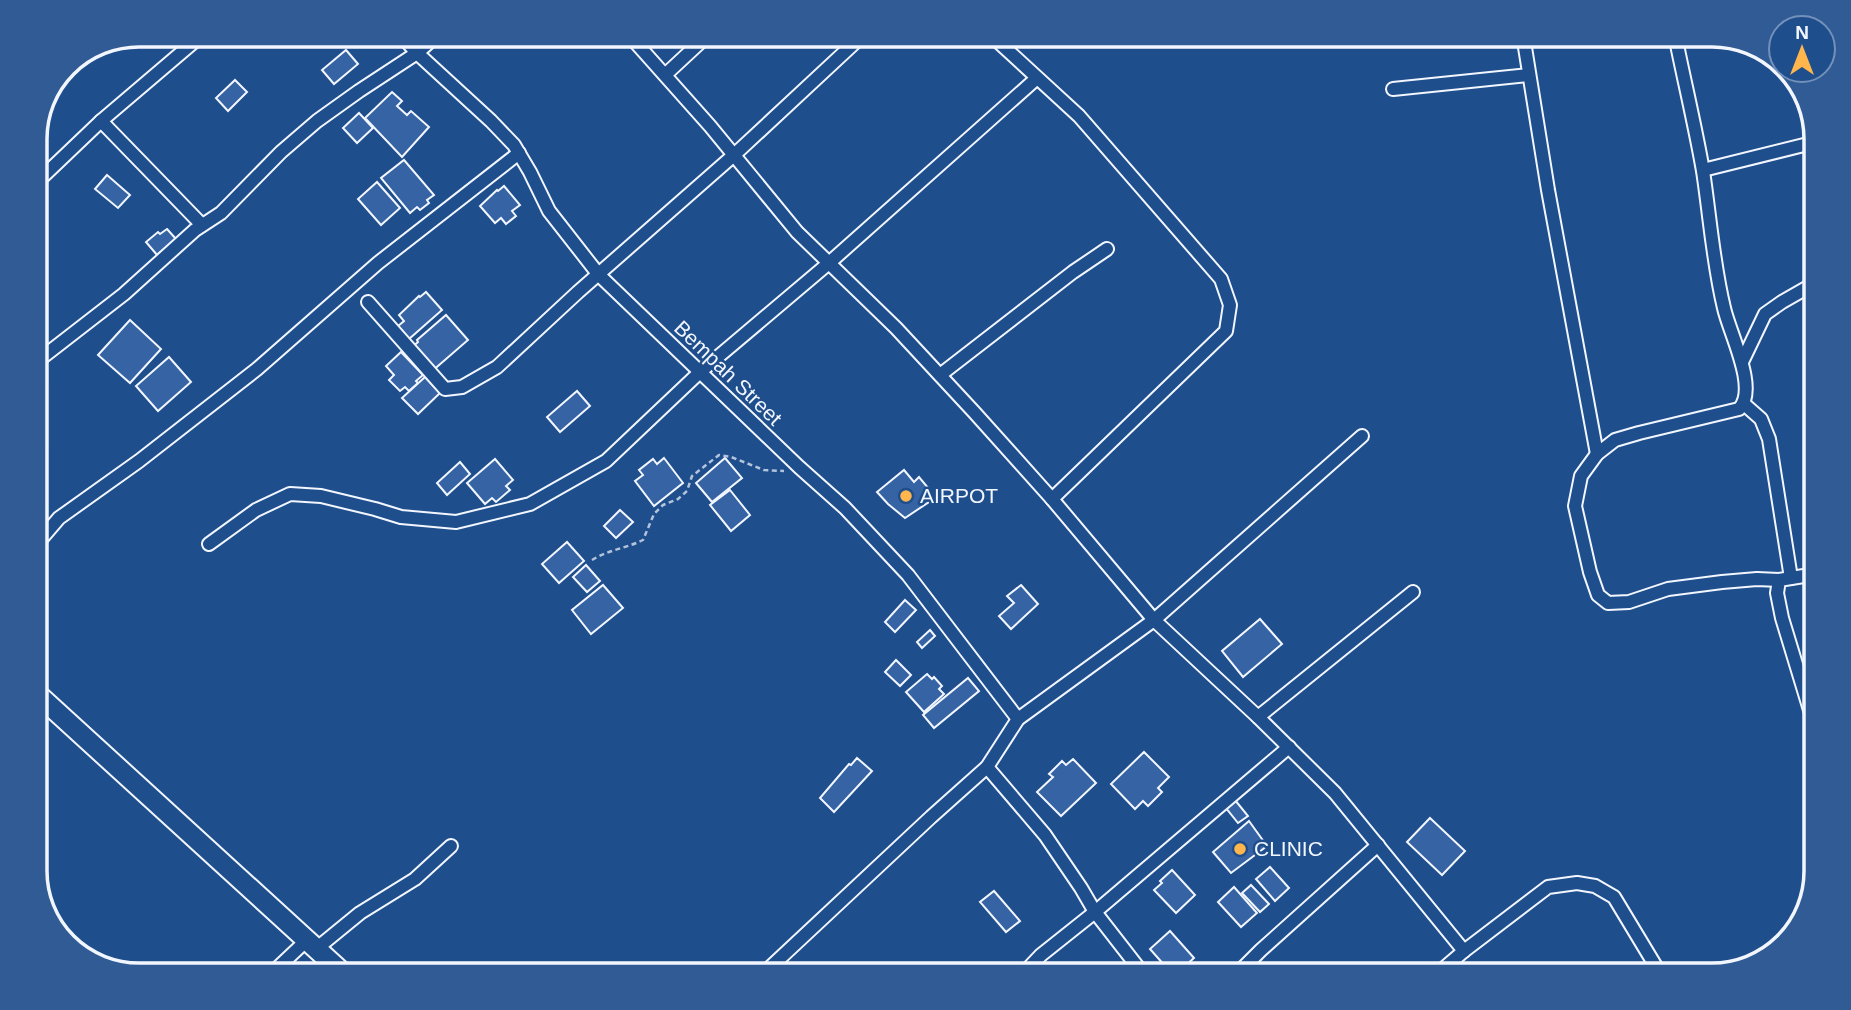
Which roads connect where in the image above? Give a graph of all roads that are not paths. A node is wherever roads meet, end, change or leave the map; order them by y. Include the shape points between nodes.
1 (188, 47) edge
2 (412, 47) edge
3 (424, 47) edge
4 (640, 47) edge
5 (695, 47) edge
6 (850, 47) edge
7 (1004, 47) edge
8 (1525, 47) edge
9 (1677, 47) edge
10 (417, 53) junction
11 (665, 75) junction
12 (1529, 75) junction
13 (1037, 78) junction
14 (1393, 89) dead end
15 (101, 121) junction
16 (1804, 145) edge
17 (519, 153) junction
18 (734, 155) junction
19 (1703, 170) junction
20 (47, 173) edge
21 (202, 225) junction
22 (1107, 249) dead end
23 (829, 263) junction
24 (599, 275) junction
25 (1804, 291) edge
26 (368, 302) dead end
27 (47, 354) edge
28 (1742, 362) junction
29 (700, 372) junction
30 (940, 375) junction
31 (1744, 404) junction
32 (1362, 436) dead end
33 (1597, 454) junction
34 (1052, 499) junction
35 (47, 532) edge
36 (209, 544) dead end
37 (1804, 576) edge
38 (1785, 579) junction
39 (1413, 592) dead end
40 (1154, 620) junction
41 (1804, 690) edge
42 (47, 703) edge
43 (1258, 717) junction
44 (1018, 719) junction
45 (1289, 747) junction
46 (987, 767) junction
47 (1378, 845) junction
48 (451, 846) dead end
49 (1096, 912) junction
50 (312, 945) junction
51 (1464, 951) junction
52 (287, 963) edge
53 (332, 963) edge
54 (776, 963) edge
55 (1034, 963) edge
56 (1135, 963) edge
57 (1248, 963) edge
58 (1450, 963) edge
59 (1654, 963) edge

1 - 15 street
2 - 10 street, Bempah Street
3 - 10 street
4 - 11 street
5 - 11 street
6 - 18 street
7 - 13 street
8 - 12 street
9 - 19 street
10 - 17 street, Bempah Street
10 - 21 street via 317,121 221,214
11 - 18 street
12 - 14 street
12 - 33 street
13 - 23 street
13 - 34 street via 1079,116 1221,279 1230,304 1226,331
15 - 20 street
15 - 21 street
16 - 19 street
17 - 24 street, Bempah Street via 549,211
17 - 35 street via 378,263 257,369 59,518
18 - 23 street via 797,232
18 - 24 street
19 - 28 street via 1724,311
21 - 27 street
22 - 30 street
23 - 29 street
23 - 30 street
24 - 26 street via 498,367 461,387 445,389
24 - 29 street, Bempah Street
25 - 28 street via 1765,314
28 - 31 street
29 - 36 street via 606,461 530,504 456,522 401,517 321,496 290,494 256,510
29 - 44 street, Bempah Street via 845,508 908,575
30 - 34 street
31 - 33 street via 1615,440
31 - 38 street via 1761,419 1769,439
32 - 40 street
33 - 38 street via 1581,476 1575,506 1590,572 1598,595 1608,603 1629,602 1668,589
34 - 40 street
37 - 38 street
38 - 41 street via 1777,593
39 - 43 street
40 - 43 street
40 - 44 street
42 - 50 street
43 - 45 street
44 - 46 street
45 - 47 street
45 - 49 street
46 - 49 street via 1045,835
46 - 54 street
47 - 51 street
47 - 57 street
48 - 50 street via 415,879
49 - 55 street
49 - 56 street
50 - 52 street
50 - 53 street
51 - 58 street
51 - 59 street via 1548,887 1577,883 1595,886 1614,897

